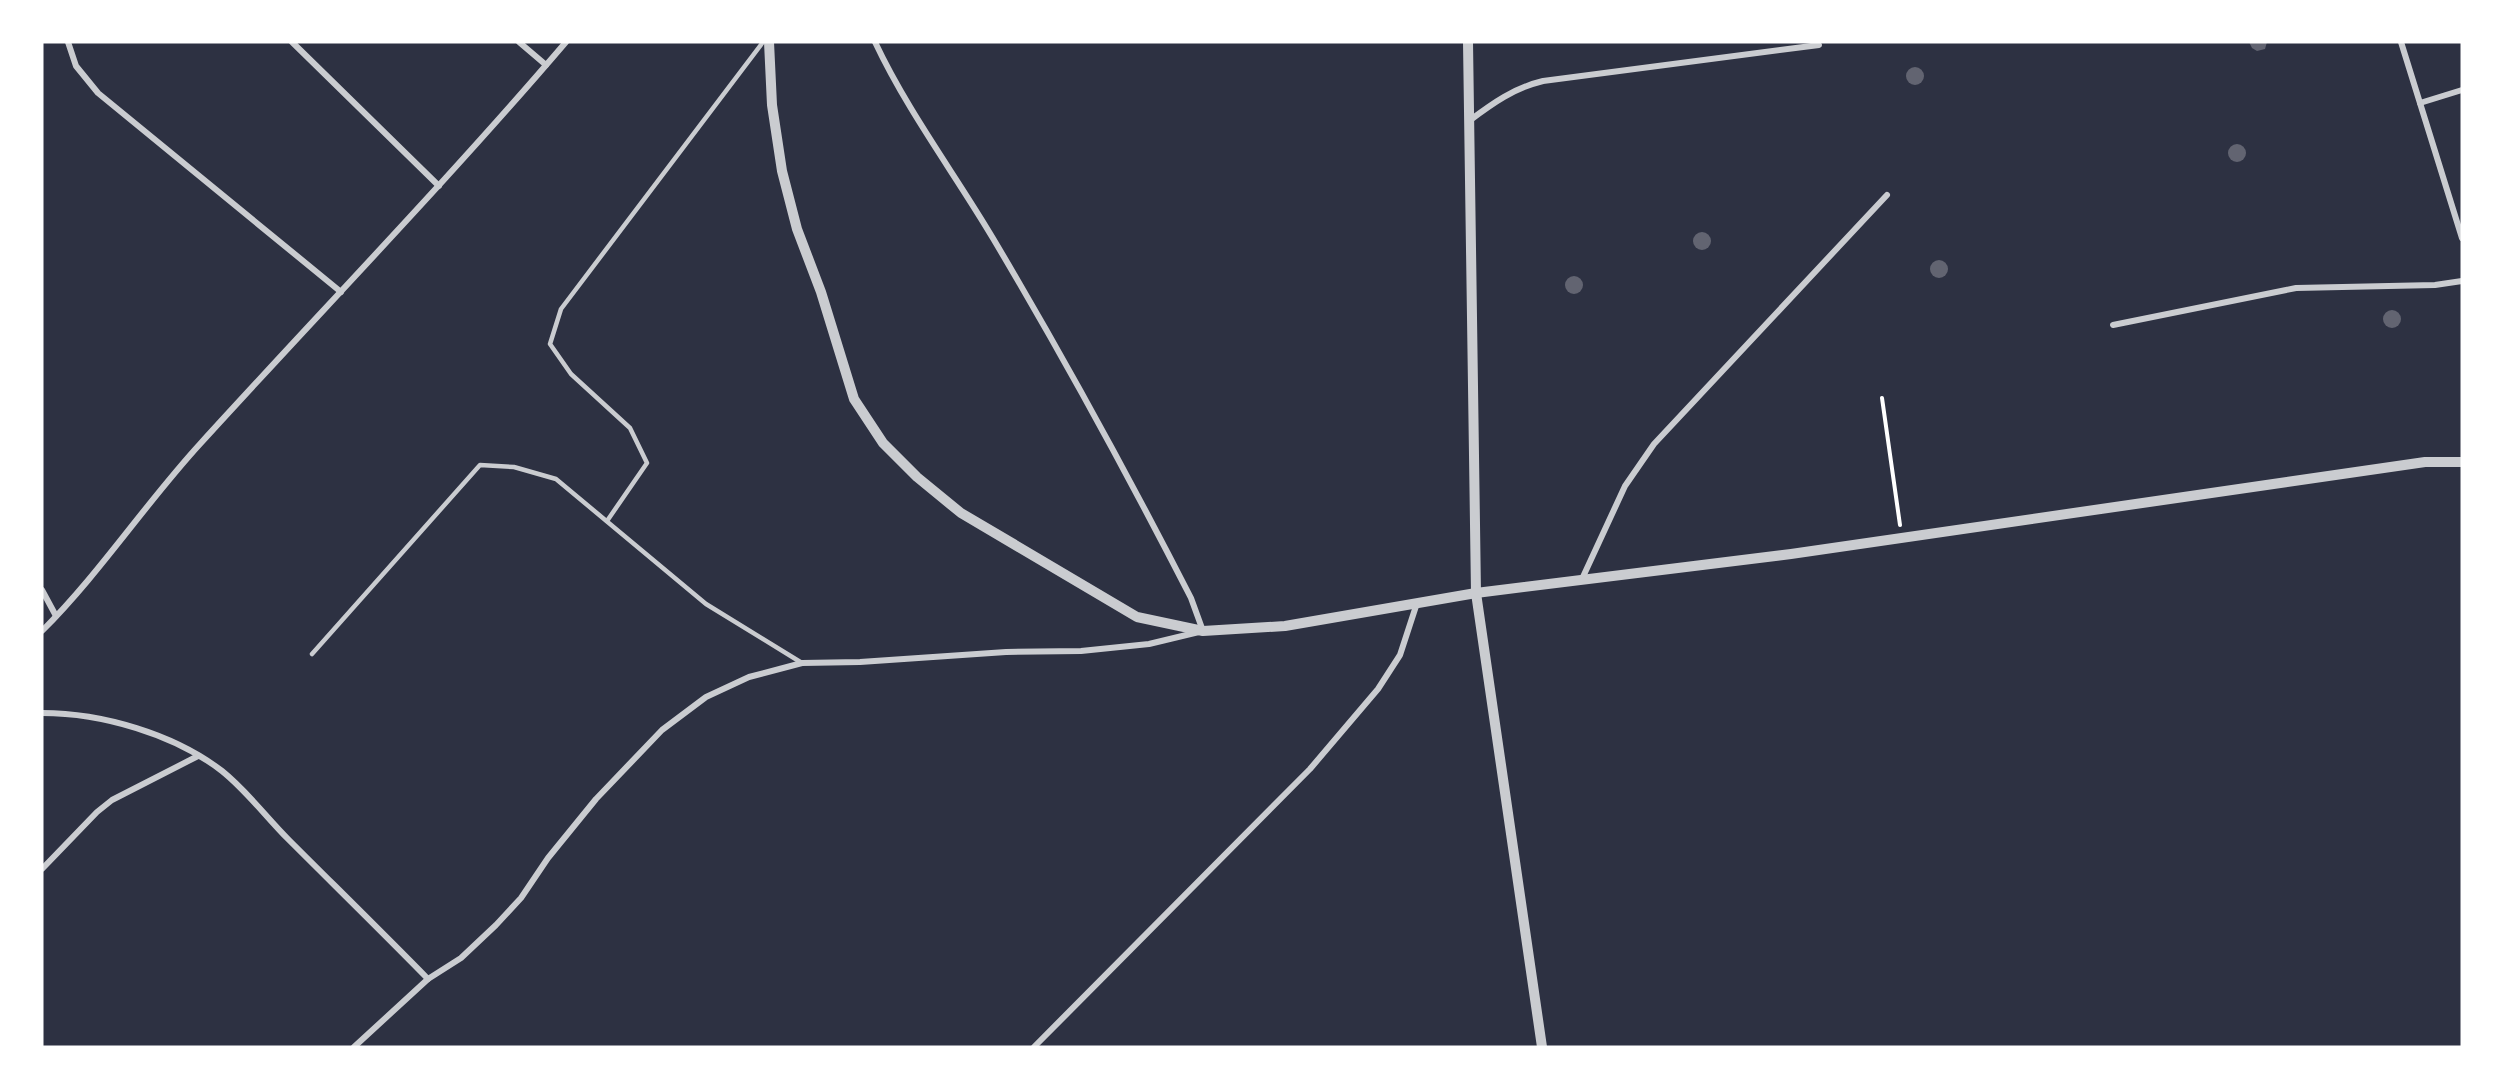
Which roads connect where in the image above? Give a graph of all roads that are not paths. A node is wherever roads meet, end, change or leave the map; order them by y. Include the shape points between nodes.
1 (68, 42) edge
2 (292, 42) edge
3 (519, 42) edge
4 (566, 42) edge
5 (763, 42) edge
6 (770, 42) edge
7 (875, 42) edge
8 (1468, 42) edge
9 (2400, 42) edge
10 (1819, 45) dead end
11 (546, 65) junction
12 (2462, 90) edge
13 (2420, 103) junction
14 (1469, 121) junction
15 (439, 186) junction
16 (1887, 195) dead end
17 (2462, 238) edge
18 (2462, 281) edge
19 (341, 292) junction
20 (2113, 325) dead end
21 (2462, 462) edge
22 (607, 521) junction
23 (1581, 580) junction
24 (42, 590) edge
25 (1476, 593) junction
26 (1417, 603) junction
27 (56, 616) junction
28 (42, 631) edge
29 (1203, 631) junction
30 (312, 654) dead end
31 (802, 663) junction
32 (42, 713) edge
33 (198, 756) junction
34 (42, 869) edge
35 (428, 979) junction
36 (354, 1047) edge
37 (1034, 1047) edge
38 (1542, 1047) edge

1 - 19 street via 76,66 98,93
2 - 15 street
3 - 11 street
4 - 11 street
5 - 22 lane via 561,309 550,344 571,374 630,428 647,463
6 - 29 street via 772,105 782,171 797,229 854,399 883,443 961,513 1087,589 1137,617
7 - 29 street via 913,113 1058,348 1172,560
8 - 14 street
9 - 13 street
10 - 14 street via 1524,85
11 - 15 street
12 - 13 street
13 - 17 street
14 - 25 street
15 - 19 street
16 - 23 street via 1654,444 1626,486
18 - 20 street via 2296,288
19 - 27 street via 198,446
21 - 23 street via 2425,462
22 - 30 lane via 556,478 514,467 480,465
22 - 31 lane via 706,604
23 - 25 street
24 - 27 street
25 - 26 street
25 - 38 street
26 - 29 street via 1285,626
26 - 37 street via 1400,655 1378,689 1318,760
27 - 28 street
29 - 31 street via 1149,644 1081,651
31 - 35 street via 749,677 706,697 662,730 596,799 521,898 461,958
32 - 33 street via 135,727
33 - 34 street via 112,800
33 - 35 street via 241,789
35 - 36 street

